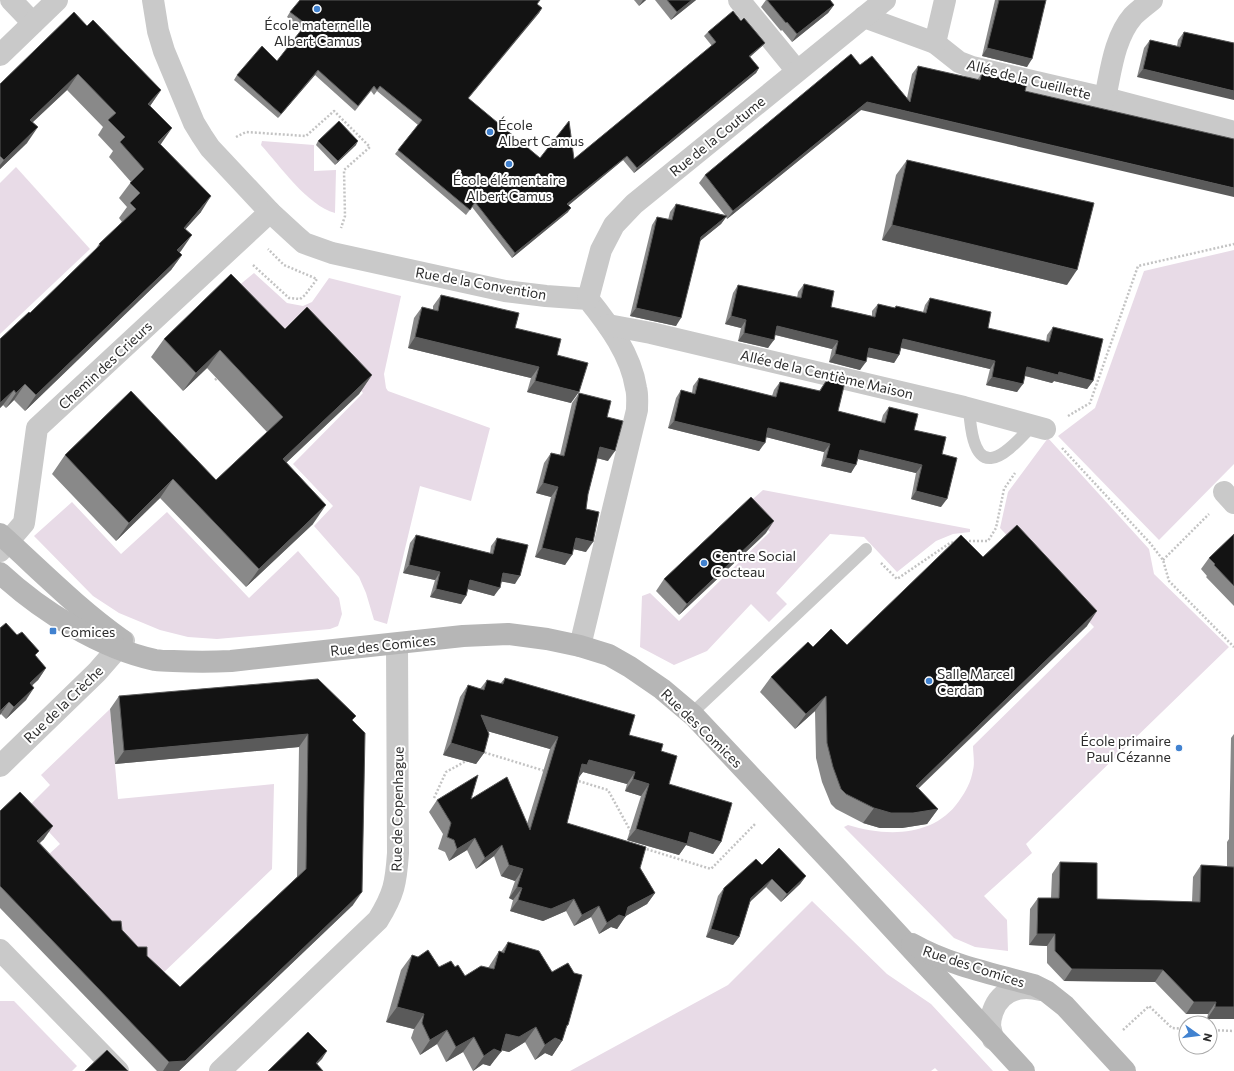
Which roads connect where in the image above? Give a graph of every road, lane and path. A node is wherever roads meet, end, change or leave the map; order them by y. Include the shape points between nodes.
1 (11, 0) edge
2 (57, 0) edge
3 (153, 0) edge
4 (739, 0) edge
5 (885, 0) edge
6 (945, 0) edge
7 (1152, 0) edge
8 (864, 17) junction
9 (33, 23) junction
10 (935, 42) junction
11 (0, 55) edge
12 (797, 71) junction
13 (1105, 98) junction
14 (1234, 132) edge
15 (210, 148) junction
16 (270, 212) junction
17 (250, 230) junction
18 (332, 253) junction
19 (248, 270) dead end
20 (588, 299) junction
21 (608, 325) junction
22 (220, 375) edge
23 (215, 380) edge
24 (969, 408) junction
25 (1039, 428) junction
26 (1228, 497) edge
27 (3, 542) edge
28 (866, 549) dead end
29 (1163, 560) junction
30 (0, 573) edge
31 (397, 644) junction
32 (122, 645) junction
33 (580, 646) junction
34 (1234, 647) edge
35 (691, 714) junction
36 (477, 756) edge
37 (471, 759) edge
38 (0, 766) edge
39 (550, 772) edge
40 (572, 779) edge
41 (434, 798) dead end
42 (755, 824) dead end
43 (633, 835) dead end
44 (640, 847) edge
45 (902, 939) junction
46 (0, 950) edge
47 (1046, 991) junction
48 (1218, 1030) edge
49 (1234, 1031) edge
50 (993, 1039) junction
51 (118, 1071) edge
52 (220, 1071) edge
53 (1024, 1071) edge
54 (1125, 1071) edge

1 - 9 street
2 - 9 street
3 - 15 street, Rue de la Convention via 164,51 194,123
4 - 12 street
5 - 8 street, Rue de la Coutume
6 - 10 street
7 - 13 street, Allée de la Cueillette via 1134,16 1122,33
8 - 10 street, Allée de la Cueillette
8 - 12 street, Rue de la Coutume
9 - 11 street
10 - 13 street, Allée de la Cueillette via 958,62 972,67
12 - 20 street, Rue de la Coutume via 634,204 614,225 600,250
13 - 14 street, Allée de la Cueillette
15 - 16 street, Rue de la Convention
15 - 18 path via 246,132 306,136 334,111 370,147 344,170 345,216
16 - 17 street, Chemin des Crieurs
16 - 18 street, Rue de la Convention via 304,243
17 - 19 path via 284,265 316,279 305,295 300,299 294,299 289,298 253,264
17 - 27 street, Chemin des Crieurs via 37,428 24,523
18 - 20 street, Rue de la Convention via 505,291
20 - 21 street
21 - 24 street, Allée de la Centième Maison
21 - 33 street via 630,366 637,389 636,410
22 - 23 path
24 - 25 street, Allée de la Centième Maison
24 - 25 lane via 971,431 979,452 990,458 998,456
25 - 29 path via 1150,542
26 - 29 path
27 - 32 street, Rue des Comices via 72,599
28 - 35 lane
29 - 34 path via 1169,581
30 - 32 street, Rue des Comices via 65,621 112,646
31 - 32 street, Rue des Comices via 205,662 177,661
31 - 33 street, Rue des Comices via 508,634 547,638
31 - 52 street, Rue de Copenhague via 398,853 393,894 378,920
32 - 38 street, Rue de la Crèche
33 - 35 street, Rue des Comices via 609,655 630,667 662,688
35 - 45 street, Rue des Comices
36 - 39 path via 483,752
37 - 41 path via 446,772
40 - 43 path via 608,790
42 - 44 path via 711,869
45 - 47 street, Rue des Comices via 943,959 1034,985
45 - 50 street, Rue des Comices
46 - 51 street
47 - 50 street, Rue des Comices via 1018,988 1000,997 991,1018
47 - 54 street, Rue des Comices via 1065,1006
48 - 49 path
50 - 53 street, Rue des Comices

